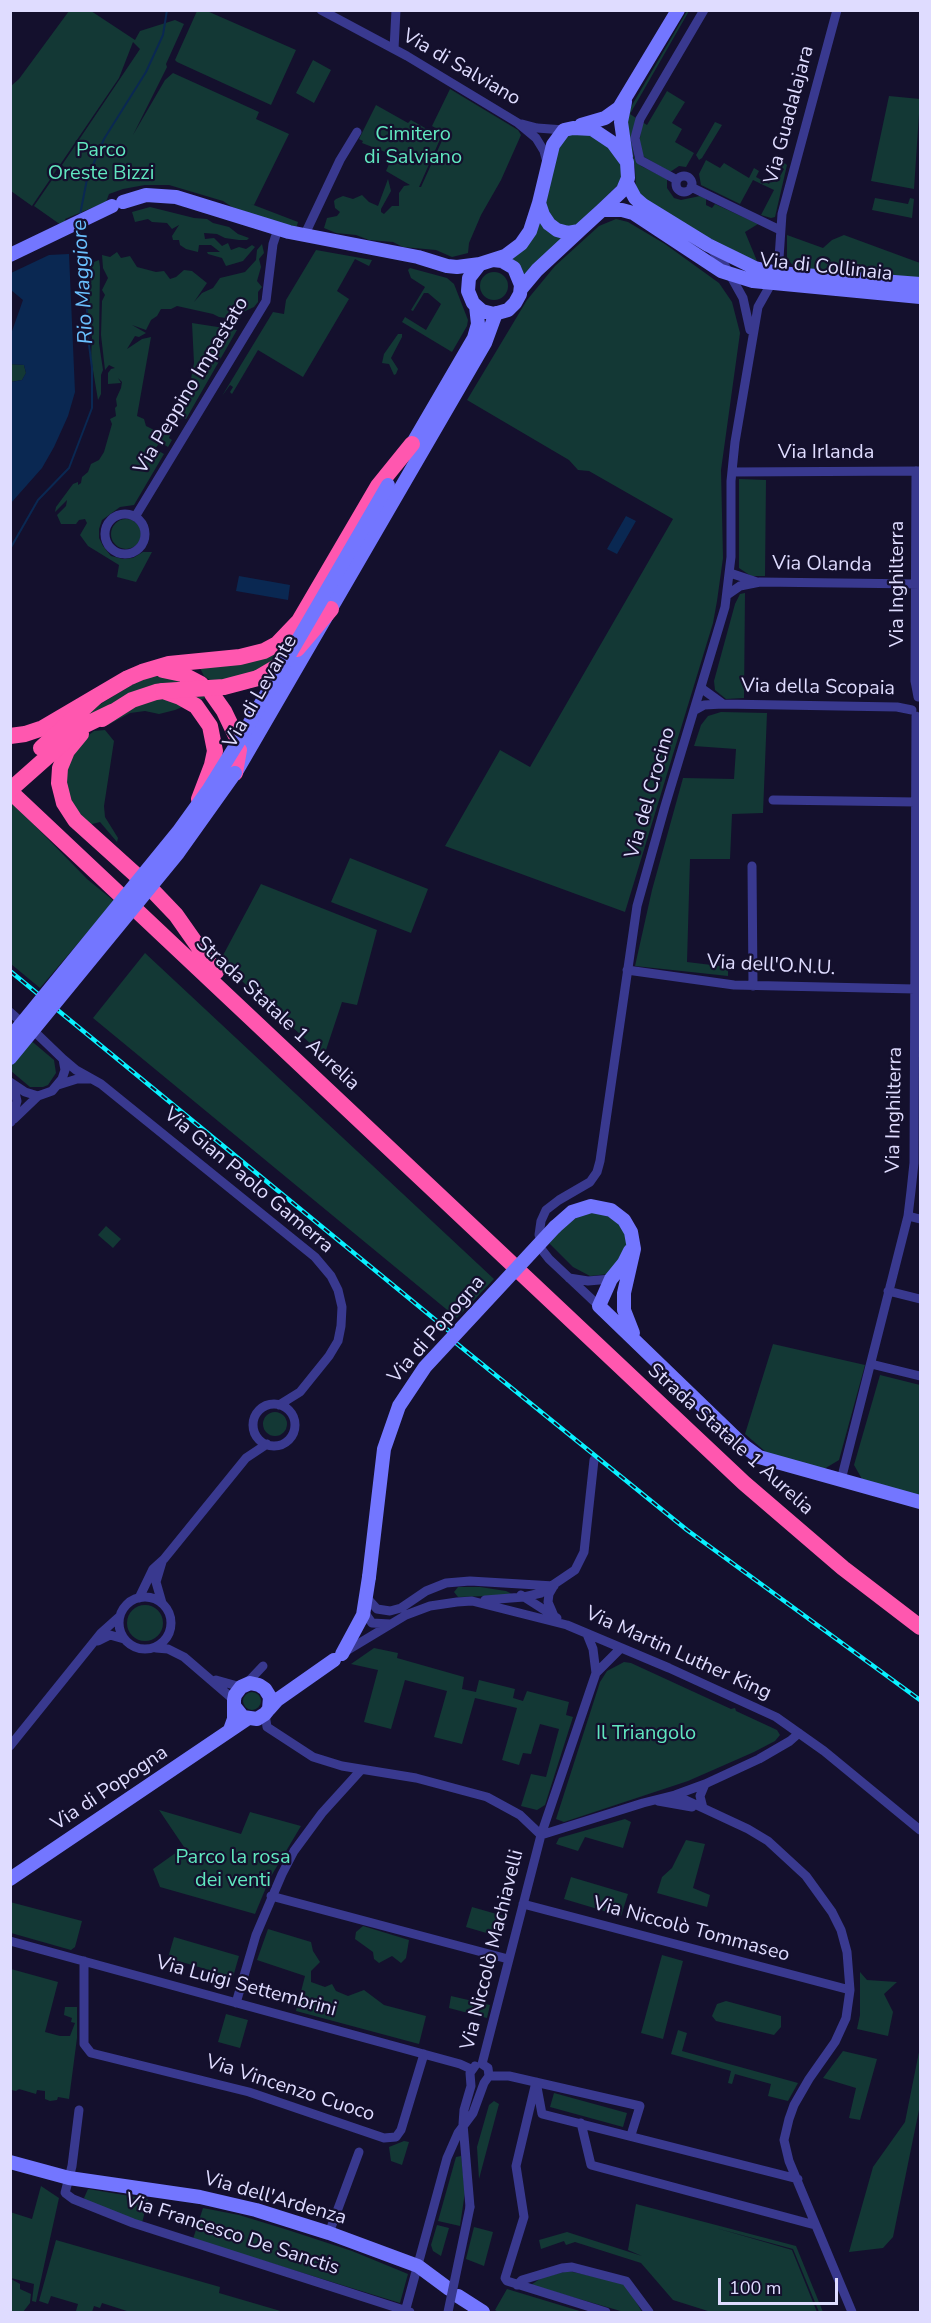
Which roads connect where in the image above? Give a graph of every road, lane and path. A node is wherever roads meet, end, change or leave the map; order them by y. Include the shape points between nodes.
1 (321, 10) edge
2 (396, 10) edge
3 (678, 10) edge
4 (704, 10) edge
5 (837, 10) edge
6 (394, 49) junction
7 (626, 100) junction
8 (518, 123) junction
9 (569, 129) junction
10 (357, 132) dead end
11 (627, 162) junction
12 (548, 165) junction
13 (627, 183) junction
14 (539, 203) junction
15 (602, 210) junction
16 (278, 229) junction
17 (780, 230) junction
18 (579, 231) junction
19 (305, 234) junction
20 (708, 245) junction
21 (10, 255) edge
22 (487, 262) junction
23 (447, 266) junction
24 (730, 274) junction
25 (775, 278) junction
26 (921, 284) edge
27 (467, 287) junction
28 (521, 290) junction
29 (921, 297) edge
30 (476, 306) junction
31 (496, 314) junction
32 (751, 335) junction
33 (412, 444) junction
34 (918, 471) edge
35 (732, 472) junction
36 (135, 517) junction
37 (730, 573) junction
38 (759, 582) junction
39 (919, 584) edge
40 (727, 595) junction
41 (331, 609) junction
42 (297, 649) dead end
43 (275, 668) dead end
44 (151, 670) junction
45 (702, 688) junction
46 (163, 691) junction
47 (95, 698) junction
48 (723, 704) junction
49 (917, 704) edge
50 (695, 710) junction
51 (111, 712) junction
52 (919, 730) edge
53 (10, 736) edge
54 (235, 773) junction
55 (14, 789) edge
56 (773, 800) dead end
57 (916, 802) junction
58 (196, 808) junction
59 (918, 863) edge
60 (752, 866) dead end
61 (918, 946) edge
62 (627, 970) junction
63 (216, 972) junction
64 (753, 986) junction
65 (915, 989) junction
66 (10, 1012) edge
67 (917, 1017) edge
68 (25, 1024) dead end
69 (37, 1034) dead end
70 (10, 1038) edge
71 (10, 1058) edge
72 (63, 1059) junction
73 (94, 1079) junction
74 (12, 1083) edge
75 (58, 1085) junction
76 (917, 1090) edge
77 (39, 1096) junction
78 (11, 1123) edge
79 (917, 1163) edge
80 (908, 1216) junction
81 (921, 1219) edge
82 (539, 1235) dead end
83 (633, 1240) junction
84 (542, 1250) dead end
85 (520, 1265) junction
86 (569, 1278) junction
87 (610, 1279) junction
88 (888, 1291) junction
89 (624, 1293) junction
90 (921, 1299) edge
91 (598, 1306) junction
92 (642, 1348) junction
93 (871, 1364) junction
94 (921, 1376) edge
95 (300, 1392) junction
96 (279, 1405) junction
97 (294, 1419) junction
98 (256, 1433) junction
99 (267, 1444) junction
100 (246, 1458) junction
101 (594, 1460) dead end
102 (841, 1480) junction
103 (921, 1502) edge
104 (164, 1558) junction
105 (502, 1584) junction
106 (554, 1586) junction
107 (524, 1597) junction
108 (139, 1598) junction
109 (367, 1598) junction
110 (472, 1601) junction
111 (162, 1603) junction
112 (364, 1612) junction
113 (120, 1616) junction
114 (554, 1616) junction
115 (921, 1616) edge
116 (390, 1624) junction
117 (567, 1624) junction
118 (921, 1627) edge
119 (171, 1629) junction
120 (587, 1635) junction
121 (124, 1639) junction
122 (93, 1644) junction
123 (156, 1648) junction
124 (621, 1648) junction
125 (184, 1657) junction
126 (338, 1657) junction
127 (596, 1673) junction
128 (265, 1689) junction
129 (292, 1689) junction
130 (239, 1695) junction
131 (267, 1712) junction
132 (247, 1719) junction
133 (230, 1730) junction
134 (799, 1733) junction
135 (10, 1746) edge
136 (361, 1770) junction
137 (705, 1784) junction
138 (675, 1795) junction
139 (653, 1800) junction
140 (703, 1808) junction
141 (921, 1830) edge
142 (541, 1835) junction
143 (10, 1879) edge
144 (271, 1896) junction
145 (523, 1904) junction
146 (10, 1941) edge
147 (508, 1959) junction
148 (84, 1961) junction
149 (850, 1990) junction
150 (236, 2002) junction
151 (424, 2054) junction
152 (483, 2064) junction
153 (471, 2073) junction
154 (487, 2080) junction
155 (536, 2082) junction
156 (79, 2110) dead end
157 (581, 2123) junction
158 (463, 2124) junction
159 (631, 2135) junction
160 (359, 2152) dead end
161 (10, 2162) edge
162 (69, 2178) junction
163 (798, 2180) junction
164 (815, 2225) junction
165 (329, 2233) junction
166 (418, 2266) junction
167 (518, 2285) junction
168 (407, 2312) edge
169 (448, 2313) edge
170 (483, 2313) edge
171 (606, 2313) edge
172 (649, 2313) edge
173 (852, 2313) edge

1 - 6 street, Via di Salviano
2 - 6 street
3 - 7 main road
4 - 17 street via 640,119 635,138 640,160 677,180 681,190 691,187
5 - 17 street, Via Guadalajara
6 - 8 street, Via di Salviano
7 - 9 main road via 608,117
7 - 11 main road via 621,122
8 - 9 street, Via di Salviano
8 - 12 street, Via di Salviano via 541,145
9 - 11 main road via 592,129 605,136 620,149
9 - 12 main road via 554,142
10 - 19 street
11 - 13 main road
12 - 14 main road
13 - 15 main road
13 - 20 main road, Via di Collinaia via 643,206
14 - 18 main road via 554,228 568,233
14 - 22 main road via 525,240 511,252
15 - 18 main road
15 - 24 main road, Via di Collinaia via 633,213
16 - 19 main road
16 - 21 main road via 176,196 146,195 118,204
16 - 36 street, Via Peppino Impastato via 266,301
17 - 25 street, Via Guadalajara
18 - 28 main road
19 - 23 main road
20 - 24 street, Via del Crocino
20 - 25 main road, Via di Collinaia
22 - 23 main road
22 - 27 main road via 471,273
22 - 28 main road via 507,263 514,268
23 - 27 main road
24 - 25 main road, Via di Collinaia
24 - 32 street, Via del Crocino via 745,303
25 - 26 main road, Via di Collinaia
25 - 29 main road, Via di Collinaia
25 - 32 street, Via del Crocino via 760,302
27 - 30 main road, Via di Levante
28 - 31 main road via 512,307
30 - 31 main road
30 - 33 main road, Via di Levante via 478,324 474,338
31 - 41 main road, Via di Levante via 485,343
32 - 35 street, Via del Crocino
33 - 44 highway via 378,486 299,621 284,638 255,654 169,664
33 - 58 main road, Via di Levante, bridge
34 - 35 street, Via Irlanda
34 - 39 street, Via Inghilterra
35 - 37 street, Via del Crocino
36 - 36 street via 120,515 107,525 106,537 121,554 129,554 142,545 145,529
37 - 38 street, Via Olanda
37 - 40 street, Via del Crocino
38 - 39 street, Via Olanda
38 - 40 street, Via Olanda via 740,586
39 - 49 street, Via Inghilterra
40 - 45 street, Via del Crocino
41 - 42 highway
41 - 54 main road, Via di Levante
43 - 46 highway, bridge via 258,678 224,687
44 - 47 highway via 134,675
44 - 54 highway via 182,674 207,689 224,711 237,743
45 - 48 street, Via della Scopaia
45 - 50 street, Via del Crocino
46 - 51 highway via 139,697
46 - 58 highway, bridge via 196,706 212,730 214,760
47 - 53 highway, bridge via 43,728
47 - 55 highway, bridge via 42,746
48 - 49 street, Via della Scopaia
48 - 50 street, Via della Scopaia via 704,705
49 - 52 street, Via Inghilterra
50 - 62 street, Via del Crocino via 637,906
51 - 55 highway, bridge via 81,727
51 - 63 highway, bridge via 80,735 67,751 60,768 64,803 87,831 176,915
52 - 57 street, Via Inghilterra
54 - 71 main road, Via di Levante, bridge via 178,853
55 - 63 highway, Strada Statale 1 Aurelia
55 - 85 highway, Strada Statale 1 Aurelia
56 - 57 street
57 - 59 street, Via Inghilterra
58 - 70 main road, Via di Levante, bridge
59 - 61 street, Via Inghilterra
60 - 64 street
61 - 65 street, Via Inghilterra
62 - 64 street, Via dell'O.N.U.
62 - 82 street, Via del Crocino via 597,1172 590,1182 551,1206 541,1221
63 - 85 highway, Strada Statale 1 Aurelia
64 - 65 street, Via dell'O.N.U.
65 - 67 street, Via Inghilterra
66 - 68 street
67 - 76 street, Via Inghilterra
69 - 72 street, Via Gian Paolo Gamerra
72 - 73 street, Via Gian Paolo Gamerra
72 - 75 street via 65,1070
73 - 75 street
73 - 95 street, Via Gian Paolo Gamerra via 315,1257 332,1276 342,1307 340,1333 330,1356
74 - 77 street
74 - 78 street via 17,1101
75 - 77 street
76 - 79 street, Via Inghilterra
77 - 78 street
79 - 80 street, Via Inghilterra
80 - 81 street
80 - 88 street, Via Inghilterra
83 - 87 main road via 624,1263
83 - 89 main road
83 - 109 main road, Via di Popogna, bridge via 624,1220 611,1210 579,1208 555,1227 425,1367 399,1406 384,1449
84 - 86 street
85 - 115 highway, Strada Statale 1 Aurelia via 752,1477
85 - 118 highway, Strada Statale 1 Aurelia via 744,1483 826,1555
86 - 87 street
86 - 91 street
87 - 91 main road
88 - 90 street
88 - 93 street, Via Inghilterra
89 - 91 main road
89 - 92 main road via 626,1320
91 - 92 main road
92 - 102 main road via 750,1451 764,1459
93 - 94 street
93 - 102 street, Via Inghilterra
95 - 96 street, Via Gian Paolo Gamerra
95 - 97 street, Via Gian Paolo Gamerra
96 - 97 street
96 - 98 street via 268,1405 259,1411 254,1422
97 - 99 street via 288,1440
98 - 99 street
98 - 100 street
99 - 100 street
100 - 104 street
101 - 106 street via 582,1558 569,1576
102 - 103 main road
104 - 108 street via 150,1572
104 - 111 street via 156,1578
105 - 106 street
105 - 107 street
105 - 109 street via 446,1583 390,1611 377,1609
106 - 107 street
106 - 114 street via 548,1599
107 - 110 street
107 - 114 street
108 - 111 street via 150,1597
108 - 113 street via 128,1604
109 - 112 main road, Via di Popogna
110 - 116 street, Via Martin Luther King via 430,1606
110 - 117 street, Via Martin Luther King
111 - 119 street via 171,1614
112 - 116 street via 372,1623
112 - 126 main road, Via di Popogna
113 - 121 street
113 - 122 street
114 - 117 street
116 - 126 street, Via Martin Luther King
117 - 120 street, Via Martin Luther King
119 - 123 street
119 - 125 street via 172,1639
120 - 124 street, Via Martin Luther King
120 - 127 street
121 - 122 street via 107,1636
121 - 123 street via 139,1649
122 - 135 street
123 - 125 street
124 - 127 street
124 - 134 street, Via Martin Luther King via 766,1712
125 - 130 street
126 - 129 main road, Via di Popogna
127 - 142 street
128 - 129 main road
128 - 130 main road via 255,1683
128 - 131 main road via 270,1697
129 - 131 main road, Via di Popogna
130 - 132 main road via 239,1715
130 - 133 main road
131 - 132 main road via 257,1719
131 - 136 street, Via Niccolò Machiavelli via 267,1727 305,1753
132 - 133 main road, Via di Popogna
133 - 143 main road, Via di Popogna
134 - 137 street via 759,1759
134 - 141 street, Via Martin Luther King
136 - 142 street, Via Niccolò Machiavelli via 416,1778 487,1797 520,1815
136 - 144 street via 304,1837
137 - 138 street
137 - 140 street via 700,1796
138 - 139 street
138 - 140 street
139 - 140 street
139 - 142 street
140 - 149 street via 768,1841 813,1884 841,1930
142 - 145 street, Via Niccolò Machiavelli
144 - 147 street
144 - 150 street
145 - 147 street, Via Niccolò Machiavelli
145 - 149 street, Via Niccolò Tommaseo
146 - 148 street, Via Luigi Settembrini
147 - 152 street, Via Niccolò Machiavelli
148 - 150 street, Via Luigi Settembrini
148 - 151 street, Via Vincenzo Cuoco via 84,2044 88,2052 249,2092 387,2139 396,2137 401,2130
149 - 163 street via 839,2036 804,2088 789,2119 785,2146
150 - 151 street, Via Luigi Settembrini
151 - 153 street, Via Luigi Settembrini via 459,2064
152 - 153 street via 476,2065
152 - 154 street via 489,2070
153 - 154 street via 474,2082
153 - 158 street, Via Niccolò Machiavelli
154 - 155 street via 509,2076
154 - 158 street, Via Niccolò Machiavelli via 473,2113
155 - 157 street via 542,2114
155 - 159 street via 640,2106
155 - 167 street via 516,2166 524,2217 505,2278
156 - 162 street
157 - 159 street
157 - 164 street via 591,2165
158 - 166 street, Via Niccolò Machiavelli via 447,2158
158 - 169 street, bridge via 470,2207
159 - 163 street
160 - 165 street
161 - 162 main road, Via dell'Ardenza
162 - 165 main road, Via dell'Ardenza via 218,2200
162 - 168 street, Via Francesco De Sanctis via 65,2193 72,2199
163 - 164 street
164 - 173 street
165 - 166 main road, Via dell'Ardenza
166 - 168 street, Via Niccolò Machiavelli
166 - 170 main road, Via dell'Ardenza
167 - 171 street
167 - 172 street via 522,2280 572,2267 626,2282

